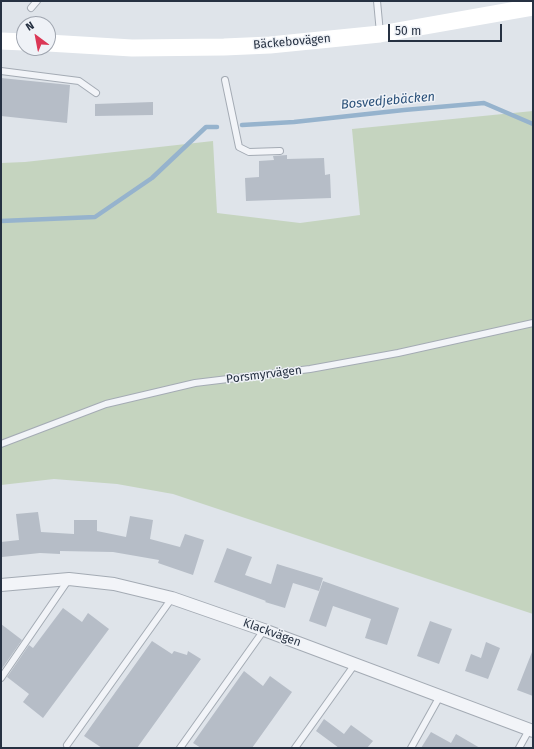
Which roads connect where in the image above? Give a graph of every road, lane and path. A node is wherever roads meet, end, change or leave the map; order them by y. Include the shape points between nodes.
1 (37, 1) edge
2 (377, 1) edge
3 (533, 7) edge
4 (31, 8) dead end
5 (380, 34) junction
6 (1, 41) edge
7 (16, 42) edge
8 (56, 43) edge
9 (1, 71) edge
10 (225, 80) dead end
11 (96, 93) dead end
12 (280, 151) dead end
13 (533, 323) edge
14 (1, 444) edge
15 (69, 579) junction
16 (1, 585) edge
17 (172, 598) junction
18 (264, 630) junction
19 (355, 664) junction
20 (1, 678) edge
21 (440, 696) junction
22 (531, 731) edge
23 (67, 745) dead end
24 (180, 748) edge
25 (295, 748) edge
26 (411, 748) edge
27 (519, 748) edge

1 - 4 lane
2 - 5 lane
3 - 5 street, Bäckebovägen
5 - 8 street, Bäckebovägen via 224,47 132,48
6 - 7 street
9 - 11 lane via 79,81
10 - 12 lane via 239,147 249,152
13 - 14 lane, Porsmyrvägen via 398,353 310,369 195,383 106,404
15 - 16 street, Klackvägen
15 - 17 street, Klackvägen via 114,584
15 - 20 lane
17 - 18 street, Klackvägen
17 - 23 lane
18 - 19 street, Klackvägen
18 - 24 lane
19 - 21 street, Klackvägen
19 - 25 lane
21 - 22 street, Klackvägen
21 - 26 lane
22 - 27 lane

